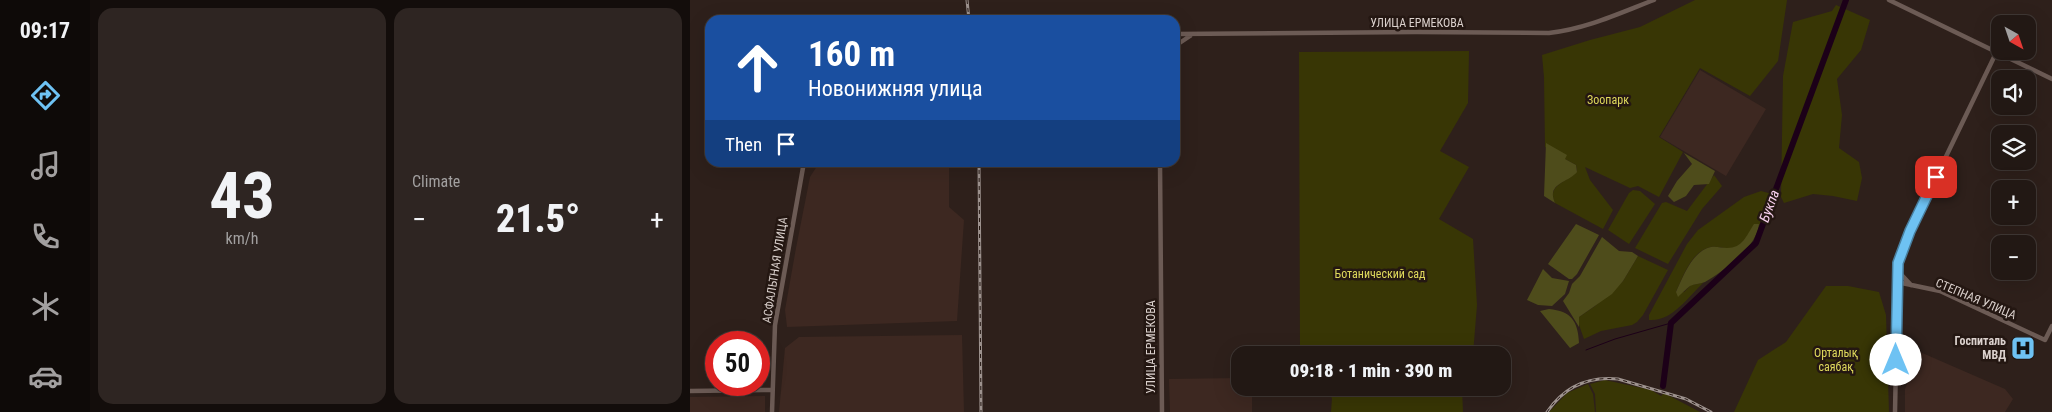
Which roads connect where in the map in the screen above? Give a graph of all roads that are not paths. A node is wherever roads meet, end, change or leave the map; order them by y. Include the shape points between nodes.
1 (1654, 0) edge
2 (1889, 0) edge
3 (1180, 34) edge
4 (1194, 34) junction
5 (1180, 41) edge
6 (1991, 50) edge
7 (1992, 60) edge
8 (2013, 60) edge
9 (2052, 79) edge
10 (803, 167) edge
11 (1160, 167) edge
12 (1897, 270) junction
13 (1897, 282) junction
14 (1912, 286) junction
15 (2052, 326) edge
16 (772, 390) junction
17 (690, 391) edge
18 (772, 412) edge
19 (1162, 412) edge
20 (1896, 412) edge

1 - 4 main road, УЛИЦА ЕРМЕКОВА via 1597,22 1549,33
2 - 6 main road
3 - 4 main road, УЛИЦА ЕРМЕКОВА
4 - 5 main road
7 - 12 main road via 1910,231
8 - 9 main road
10 - 16 main road, АСФАЛЬТНАЯ УЛИЦА via 775,325
11 - 19 main road, УЛИЦА ЕРМЕКОВА
12 - 13 main road
12 - 14 main road
13 - 14 main road, СТЕПНАЯ УЛИЦА
13 - 20 main road
14 - 15 main road, СТЕПНАЯ УЛИЦА via 1940,291 2045,340
16 - 17 main road
16 - 18 main road, АСФАЛЬТНАЯ УЛИЦА

